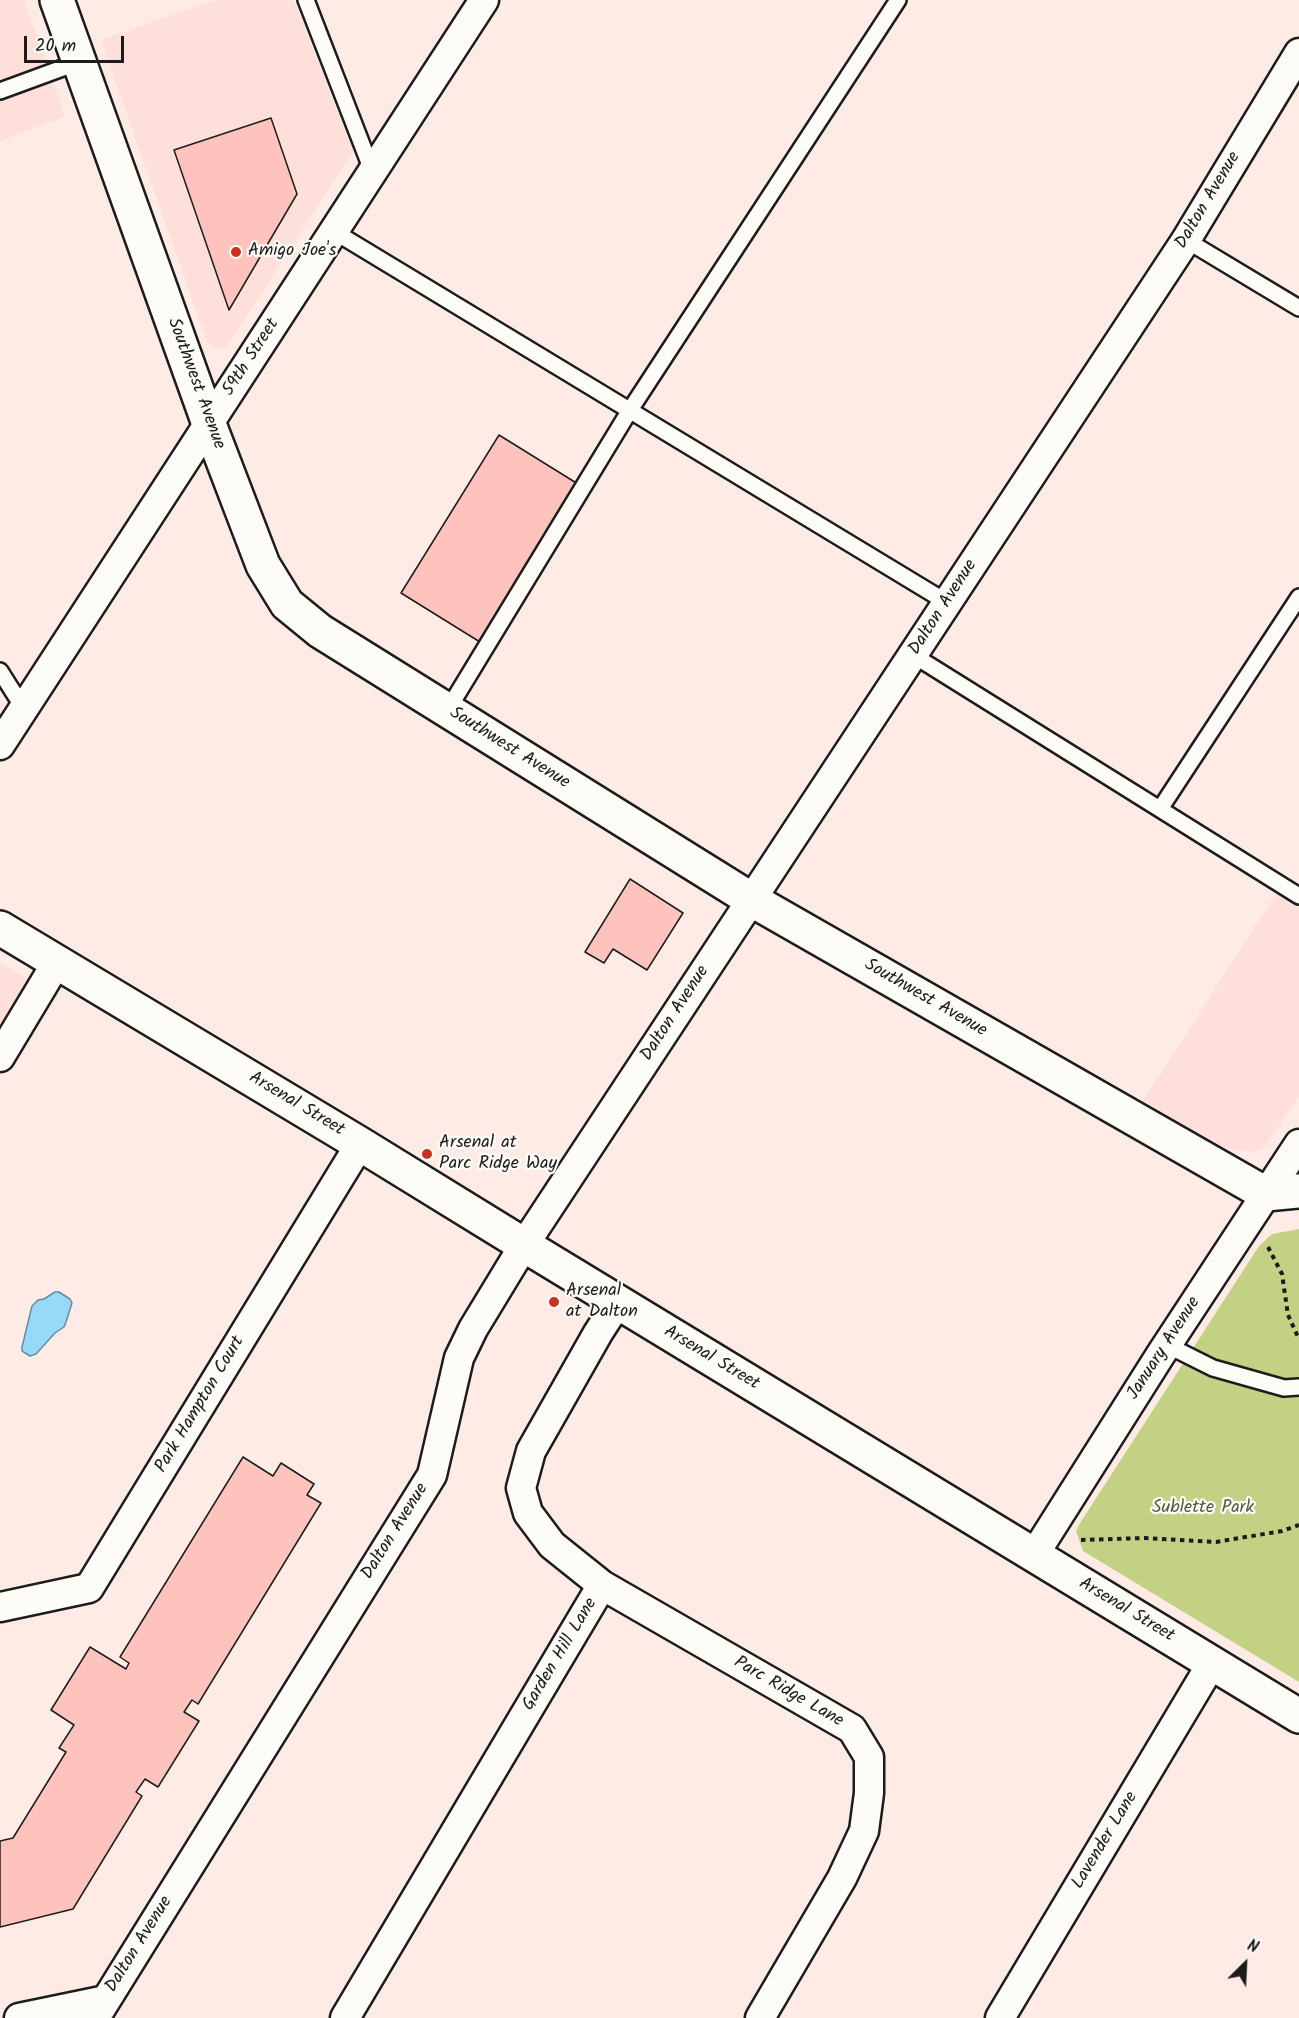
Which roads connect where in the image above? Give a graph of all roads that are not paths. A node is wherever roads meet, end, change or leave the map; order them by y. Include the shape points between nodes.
1 (57, 0) edge
2 (306, 0) edge
3 (484, 0) edge
4 (898, 0) edge
5 (1299, 53) edge
6 (80, 63) junction
7 (0, 91) edge
8 (373, 173) junction
9 (335, 232) junction
10 (1186, 240) junction
11 (1299, 308) edge
12 (630, 411) junction
13 (209, 424) junction
14 (1299, 597) edge
15 (948, 603) junction
16 (913, 655) junction
17 (0, 671) edge
18 (24, 709) junction
19 (447, 711) junction
20 (0, 745) edge
21 (1160, 809) junction
22 (1299, 896) edge
23 (752, 900) junction
24 (0, 928) edge
25 (57, 962) junction
26 (0, 1057) edge
27 (360, 1144) junction
28 (1299, 1144) edge
29 (1299, 1191) edge
30 (1266, 1194) junction
31 (524, 1245) junction
32 (618, 1302) junction
33 (1167, 1345) junction
34 (1299, 1387) edge
35 (1034, 1555) junction
36 (602, 1585) junction
37 (0, 1607) edge
38 (1212, 1663) junction
39 (1299, 1716) edge
40 (100, 2009) edge
41 (19, 2018) edge
42 (345, 2018) edge
43 (760, 2018) edge
44 (1000, 2018) edge

1 - 6 street, Southwest Avenue
2 - 8 lane
3 - 8 street, 59th Street
4 - 12 lane
5 - 10 street, Dalton Avenue
6 - 7 lane
6 - 13 street, Southwest Avenue
8 - 9 street, 59th Street
9 - 12 lane
9 - 13 street, 59th Street
10 - 11 lane
10 - 15 street, Dalton Avenue
12 - 15 lane
12 - 19 lane
13 - 18 street, 59th Street
13 - 19 street, Southwest Avenue via 263,565 287,604 320,631
14 - 21 lane
15 - 16 street, Dalton Avenue
16 - 21 lane
16 - 23 street, Dalton Avenue
17 - 18 lane
18 - 20 street, 59th Street
19 - 23 street, Southwest Avenue
21 - 22 lane
23 - 30 street, Southwest Avenue
23 - 31 street, Dalton Avenue
24 - 25 street, Arsenal Street
25 - 26 street
25 - 27 street, Arsenal Street
27 - 31 street, Arsenal Street
27 - 37 street, Park Hampton Court via 89,1588
28 - 30 street, January Avenue
29 - 30 street
30 - 33 street, January Avenue
31 - 32 street, Arsenal Street
31 - 40 street, Dalton Avenue via 459,1358 432,1475
32 - 35 street, Arsenal Street
32 - 36 street, Garden Hill Lane via 531,1451 521,1488 528,1513 552,1545
33 - 34 lane via 1213,1368 1284,1388
33 - 35 street, January Avenue
35 - 38 street, Arsenal Street
36 - 42 street, Garden Hill Lane
36 - 43 street, Parc Ridge Lane via 852,1729 869,1757 870,1793 864,1831 842,1878
38 - 39 street, Arsenal Street
38 - 44 street, Lavender Lane
40 - 41 street, Dalton Avenue

